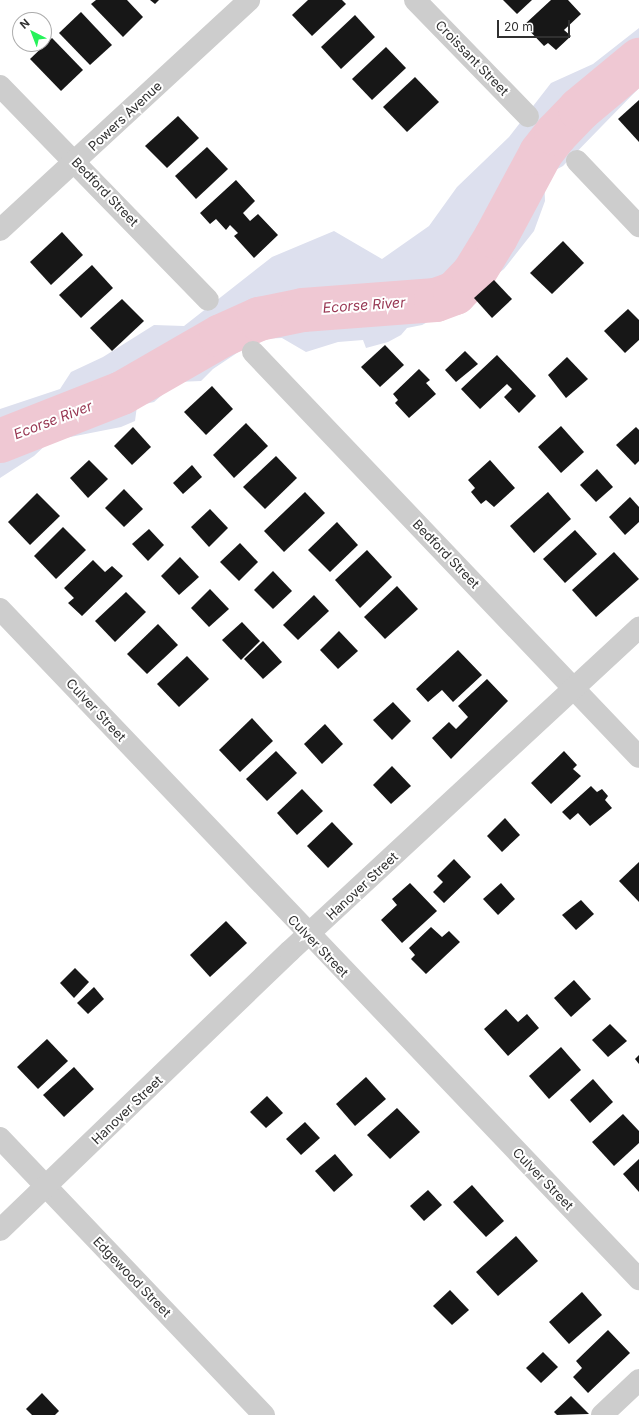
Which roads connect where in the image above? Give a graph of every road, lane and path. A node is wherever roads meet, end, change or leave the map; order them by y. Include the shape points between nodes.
1 (249, 0) edge
2 (415, 0) edge
3 (0, 86) edge
4 (528, 116) dead end
5 (577, 161) dead end
6 (76, 162) junction
7 (639, 226) edge
8 (0, 230) edge
9 (208, 300) dead end
10 (253, 352) dead end
11 (0, 609) edge
12 (639, 628) edge
13 (574, 688) junction
14 (639, 757) edge
15 (309, 935) junction
16 (0, 1138) edge
17 (46, 1187) junction
18 (0, 1230) edge
19 (639, 1280) edge
20 (639, 1380) edge
21 (264, 1415) edge
22 (602, 1415) edge

1 - 6 street, Powers Avenue
2 - 4 street, Croissant Street
3 - 6 street, Bedford Street
5 - 7 street
6 - 8 street, Powers Avenue
6 - 9 street, Bedford Street
10 - 13 street, Bedford Street
11 - 15 street, Culver Street
12 - 13 street, Hanover Street
13 - 14 street, Bedford Street
13 - 15 street, Hanover Street
15 - 17 street, Hanover Street
15 - 19 street, Culver Street
16 - 17 street, Edgewood Street
17 - 18 street, Hanover Street
17 - 21 street, Edgewood Street
20 - 22 street

